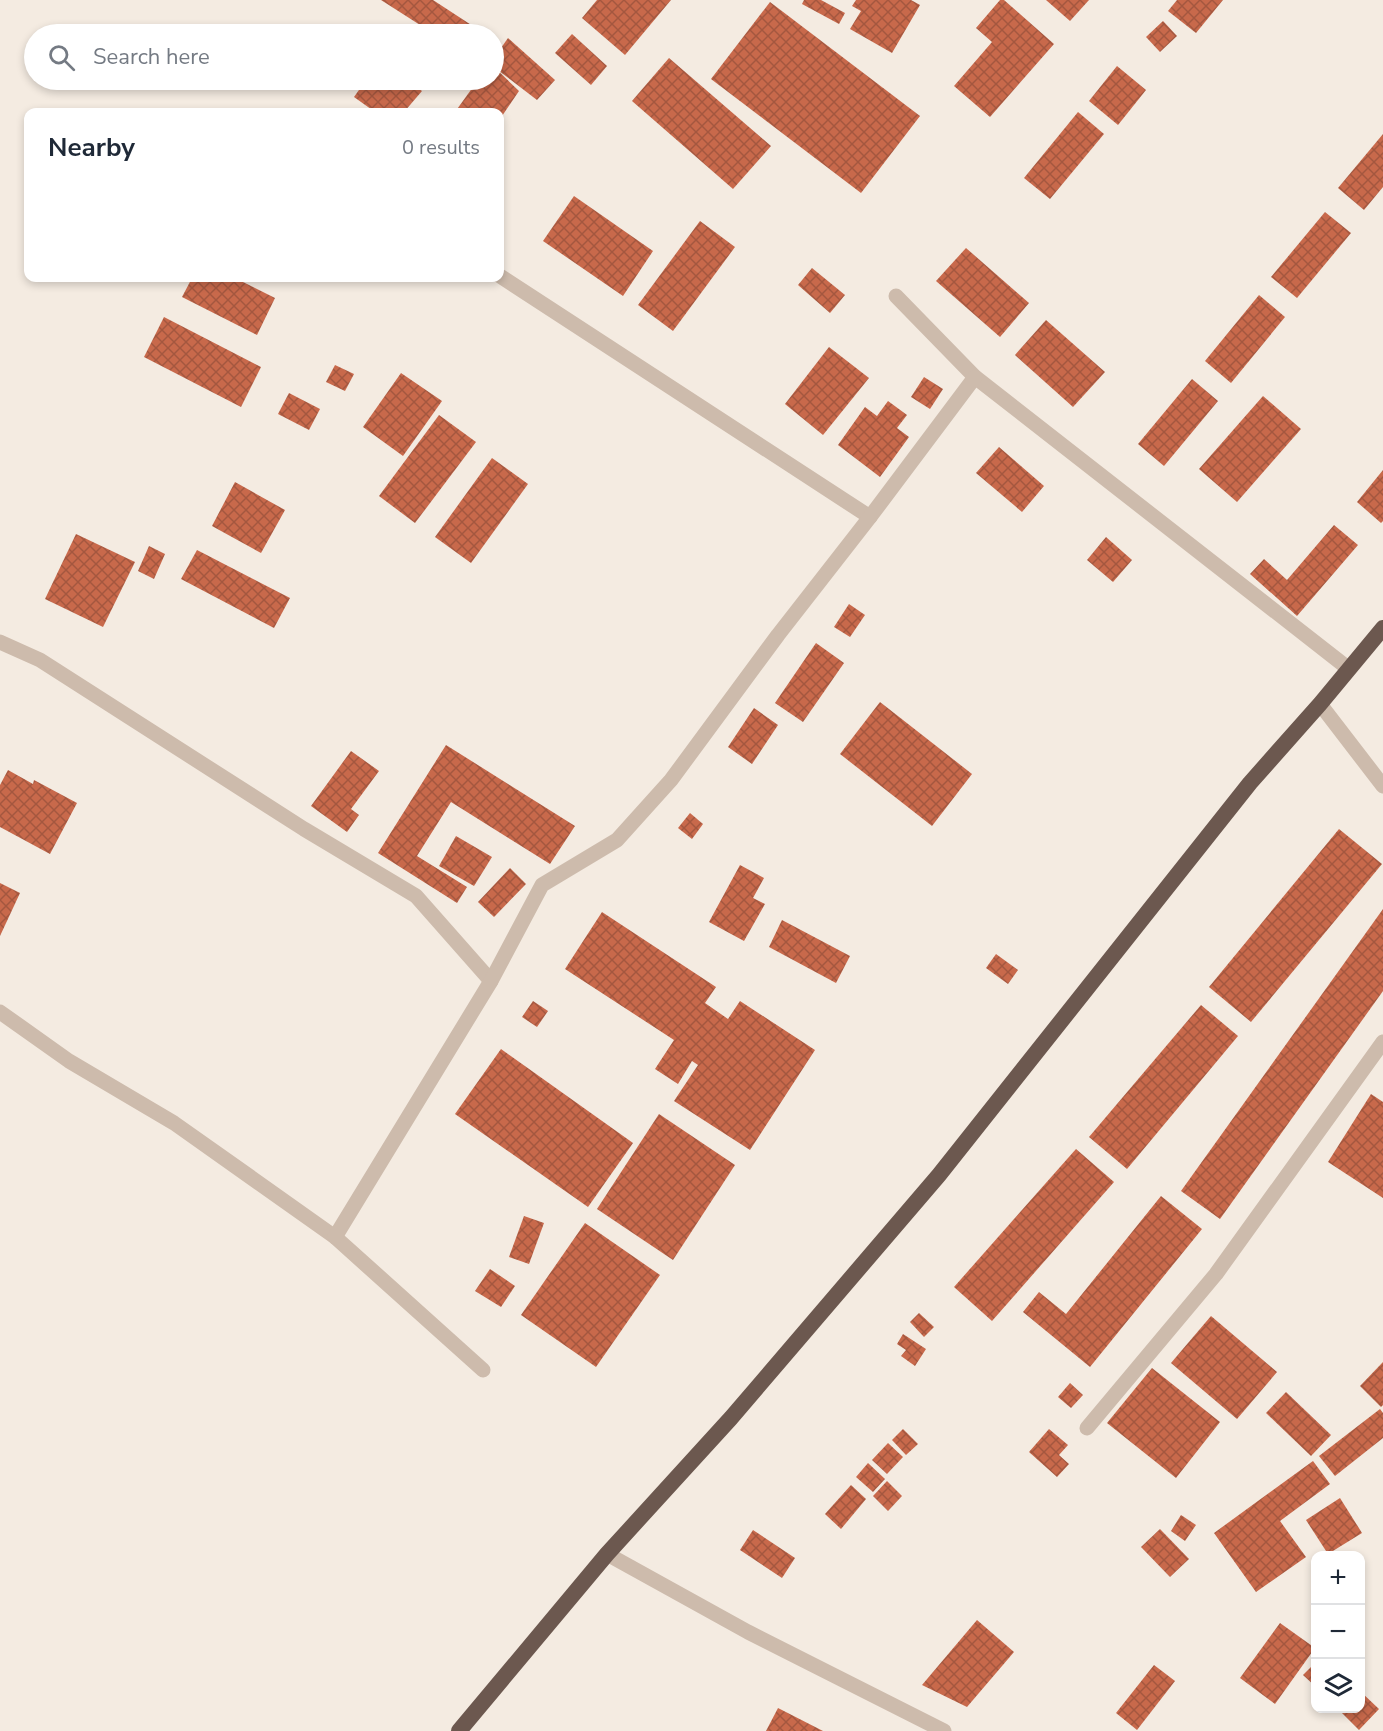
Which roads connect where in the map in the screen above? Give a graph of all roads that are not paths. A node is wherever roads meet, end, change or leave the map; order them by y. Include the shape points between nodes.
1 (504, 279) edge
2 (896, 296) dead end
3 (975, 377) junction
4 (870, 517) junction
5 (1383, 628) edge
6 (0, 642) edge
7 (1349, 669) junction
8 (1320, 704) junction
9 (1383, 786) edge
10 (491, 981) junction
11 (0, 1012) edge
12 (1383, 1042) edge
13 (335, 1237) junction
14 (483, 1370) dead end
15 (1087, 1428) dead end
16 (607, 1554) junction
17 (459, 1731) edge
18 (944, 1731) edge

1 - 4 street
2 - 3 street
3 - 4 street
3 - 7 street
4 - 10 street via 671,780 617,840 542,885
5 - 7 highway
6 - 10 street via 40,660 416,896
7 - 8 highway
8 - 9 street
8 - 16 highway via 1250,783 939,1175 731,1418
10 - 13 street
11 - 13 street via 69,1061 174,1123
12 - 15 street via 1216,1274
13 - 14 street
16 - 17 highway
16 - 18 street via 748,1632

